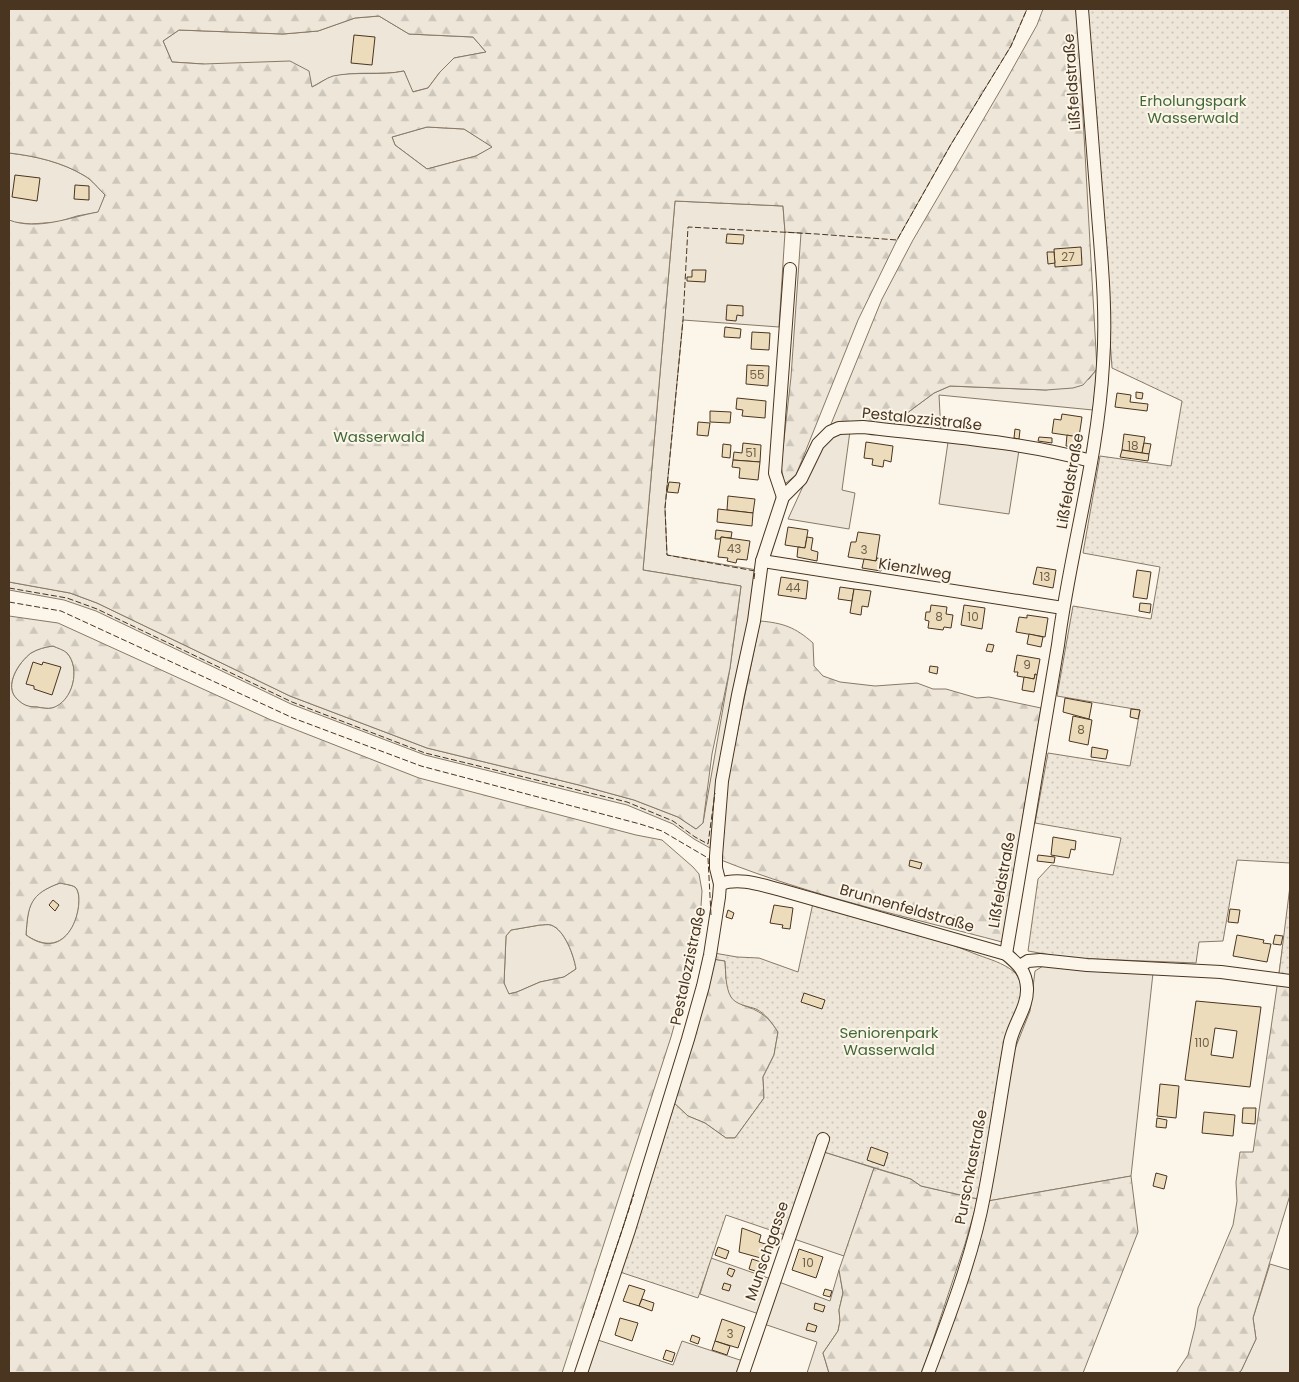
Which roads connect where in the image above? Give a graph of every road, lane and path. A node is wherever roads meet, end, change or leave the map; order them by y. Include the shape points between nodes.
1 (1082, 9) edge
2 (790, 269) dead end
3 (1092, 461) junction
4 (782, 497) junction
5 (762, 561) junction
6 (1063, 608) junction
7 (720, 884) junction
8 (1006, 954) junction
9 (1020, 966) junction
10 (1290, 981) edge
11 (823, 1139) dead end
12 (581, 1373) edge
13 (743, 1373) edge
14 (928, 1373) edge

1 - 3 street, Lißfeldstraße via 1105,304 1104,364
2 - 4 street via 775,473
3 - 4 street, Pestalozzistraße via 1014,445 863,427 839,428 818,444 801,479
3 - 6 street, Lißfeldstraße
4 - 5 street, Pestalozzistraße
5 - 6 street, Kienzlweg
5 - 7 street, Pestalozzistraße via 754,622 722,782 716,856
6 - 8 street, Lißfeldstraße
7 - 8 street, Brunnenfeldstraße via 746,881
7 - 12 street, Pestalozzistraße via 710,955 691,1030
8 - 9 street, Brunnenfeldstraße
9 - 10 street via 1040,960 1221,972
9 - 14 street, Purschkastraße via 1025,976 1026,1002 1011,1039 984,1197 965,1268
11 - 13 street, Munschgasse

